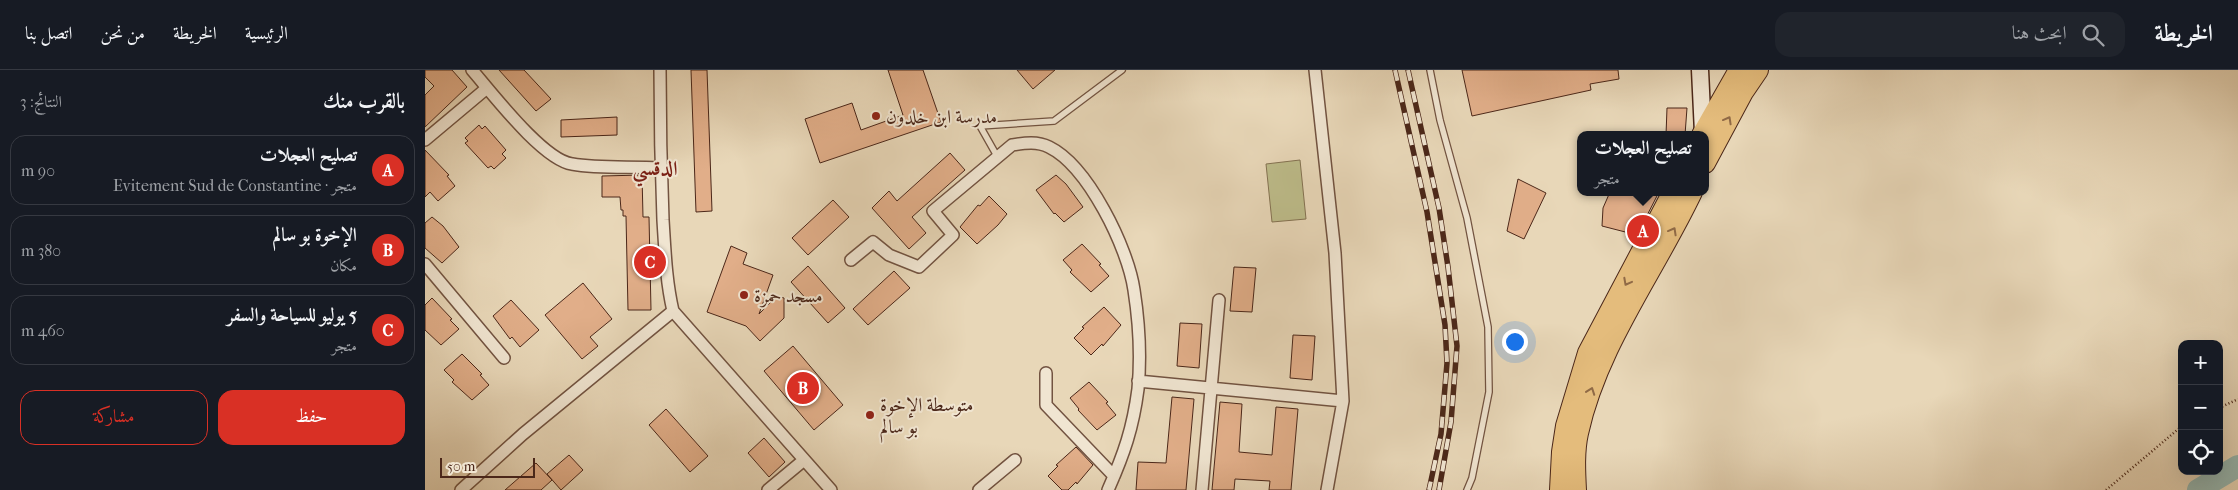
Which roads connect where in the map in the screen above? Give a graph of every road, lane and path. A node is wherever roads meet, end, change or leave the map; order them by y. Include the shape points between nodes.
1 (472, 70) edge
2 (659, 70) edge
3 (1121, 70) edge
4 (1315, 70) edge
5 (1430, 70) edge
6 (1700, 70) edge
7 (1739, 70) edge
8 (1758, 70) edge
9 (487, 88) junction
10 (1702, 131) edge
11 (1704, 131) edge
12 (425, 140) edge
13 (997, 156) junction
14 (1709, 156) edge
15 (661, 168) junction
16 (1671, 196) edge
17 (1690, 196) edge
18 (851, 260) dead end
19 (425, 264) edge
20 (1219, 300) dead end
21 (673, 312) junction
22 (504, 358) dead end
23 (1046, 372) dead end
24 (1138, 381) junction
25 (1211, 388) junction
26 (2238, 399) edge
27 (1343, 400) junction
28 (2223, 406) edge
29 (2178, 429) edge
30 (804, 460) junction
31 (1015, 460) dead end
32 (1114, 476) junction
33 (461, 490) edge
34 (768, 490) edge
35 (831, 490) edge
36 (979, 490) edge
37 (1108, 490) edge
38 (1202, 490) edge
39 (1327, 490) edge
40 (1467, 490) edge
41 (1560, 490) edge
42 (1576, 490) edge
43 (2106, 490) edge

1 - 9 street
2 - 15 street
3 - 13 lane via 1054,121 981,126
4 - 27 street via 1335,253
5 - 40 lane via 1467,218 1488,326 1489,392
6 - 10 main road
7 - 11 highway
14 -> 8 highway
9 - 12 street
9 - 15 street via 534,140 570,164
13 - 18 street via 933,211 953,235 919,267 889,255 873,242
13 - 24 street via 1012,145 1029,142 1049,146 1069,160 1094,190 1120,246 1134,288 1139,338
15 - 21 street via 667,287
16 -> 41 highway via 1588,353 1566,426 1561,452
42 -> 17 highway via 1577,434 1590,393 1612,340
19 - 22 street
20 - 25 street
21 - 30 street
21 - 33 street via 523,434
23 - 32 street via 1046,405
24 - 25 street
24 - 32 street via 1131,433
25 - 27 street
25 - 38 street
26 - 28 path
27 - 39 street
29 - 43 path
30 - 34 street
30 - 35 street
31 - 36 street
32 - 37 street

